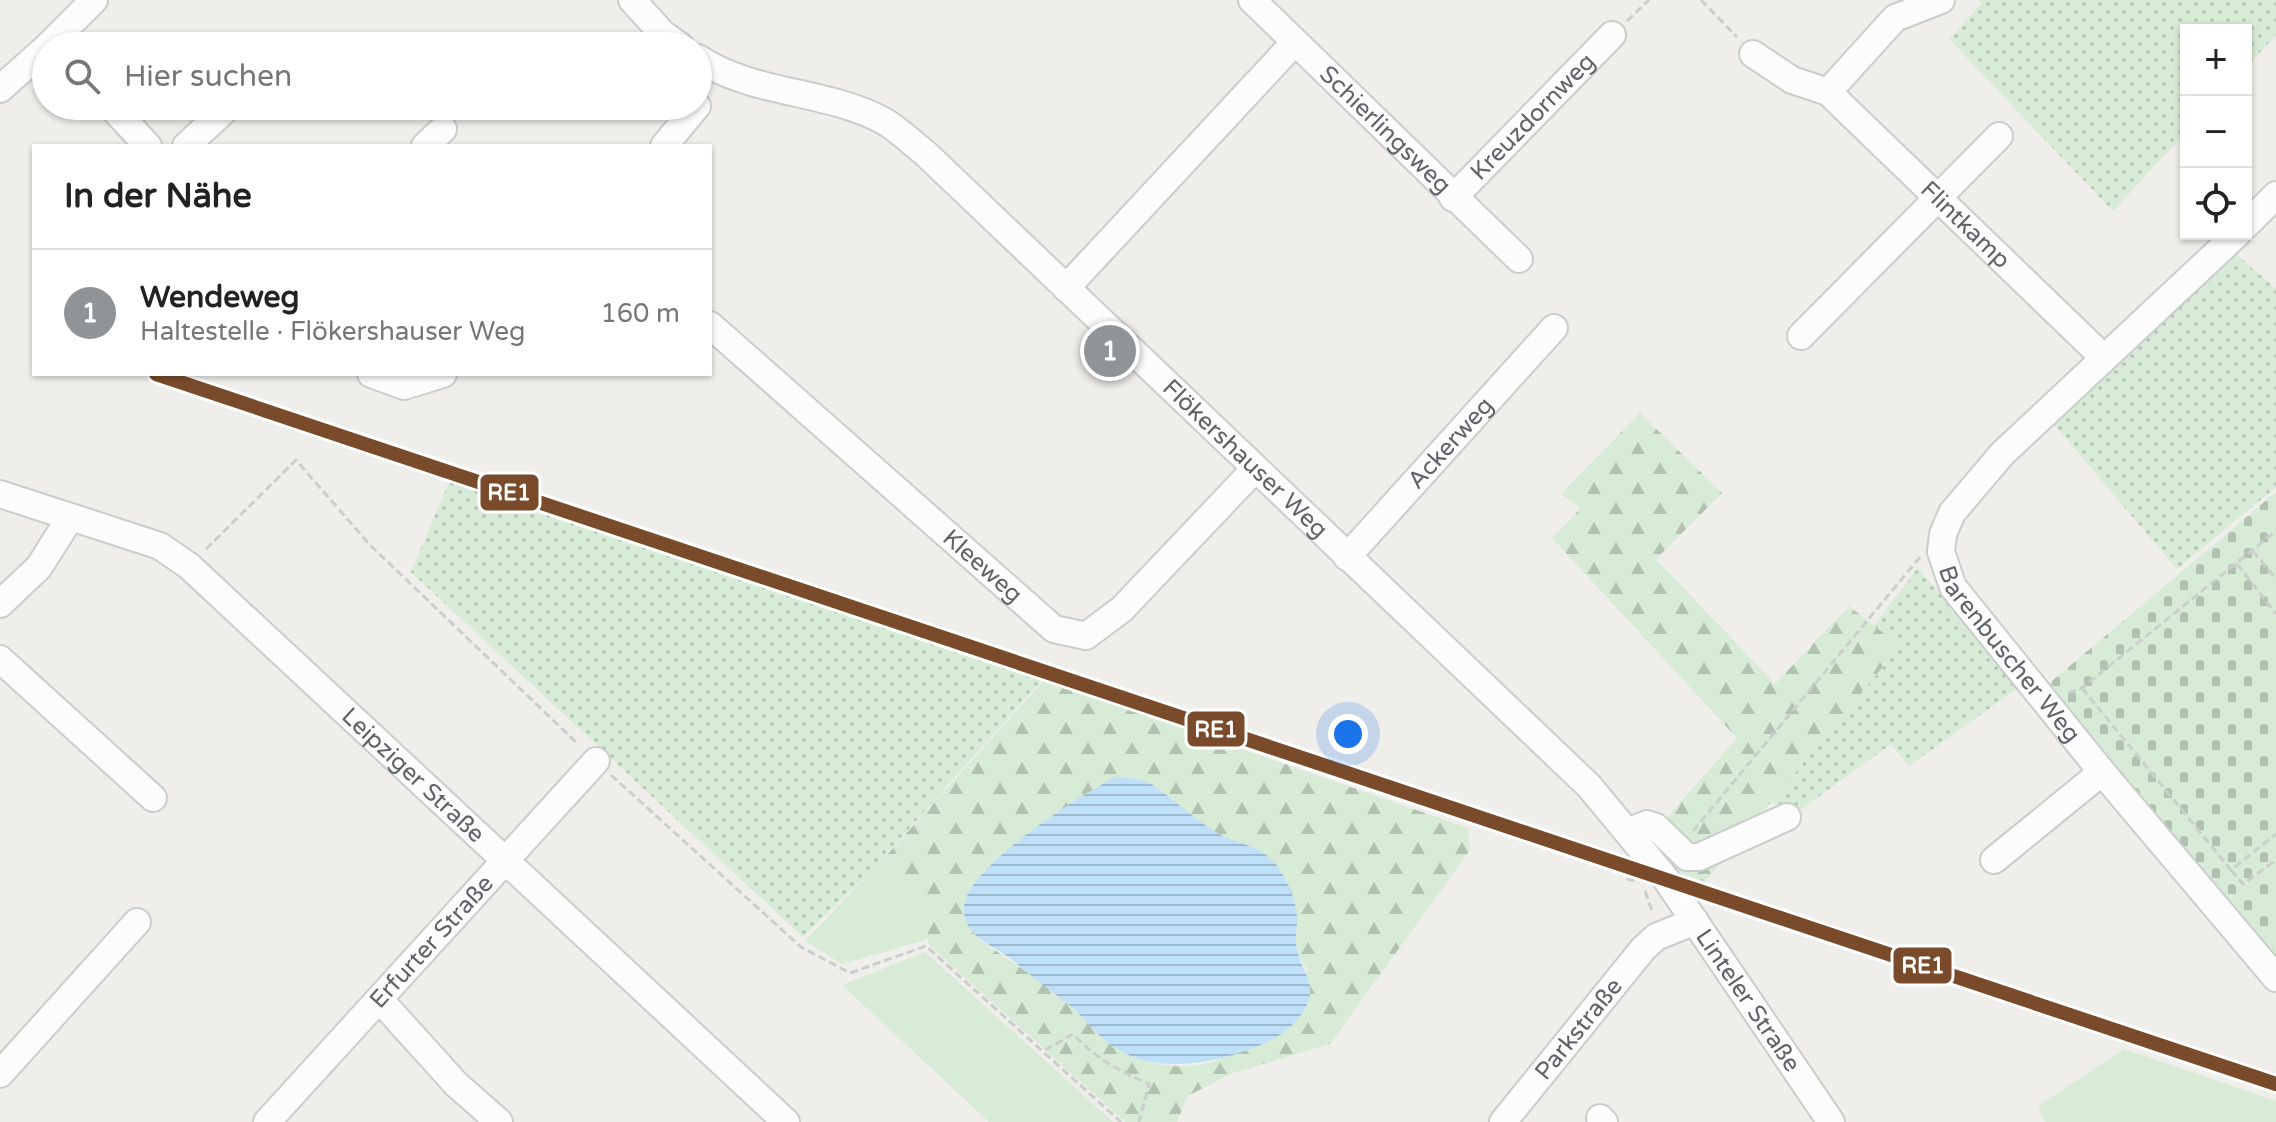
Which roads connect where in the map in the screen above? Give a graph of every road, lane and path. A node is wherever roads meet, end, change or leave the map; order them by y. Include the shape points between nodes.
1 (632, 0) edge
2 (1252, 0) edge
3 (1649, 0) edge
4 (1701, 0) edge
5 (1941, 0) edge
6 (91, 1) edge
7 (63, 32) edge
8 (661, 32) edge
9 (1612, 35) joint
10 (1295, 42) junction
11 (1753, 54) joint
12 (32, 61) edge
13 (712, 68) edge
14 (720, 73) junction
15 (712, 84) edge
16 (0, 89) edge
17 (1828, 92) junction
18 (124, 120) edge
19 (214, 120) edge
20 (685, 120) edge
21 (1999, 136) dead end
22 (146, 144) edge
23 (188, 144) edge
24 (666, 144) edge
25 (2276, 195) edge
26 (1937, 197) junction
27 (1453, 198) junction
28 (2252, 219) edge
29 (2230, 240) edge
30 (1519, 259) dead end
31 (1066, 288) junction
32 (712, 327) edge
33 (1554, 328) dead end
34 (1801, 336) dead end
35 (2103, 357) junction
36 (376, 376) edge
37 (436, 376) edge
38 (1255, 469) junction
39 (0, 494) edge
40 (70, 518) junction
41 (2276, 531) edge
42 (2252, 551) junction
43 (1941, 552) junction
44 (1347, 557) junction
45 (2237, 564) junction
46 (189, 566) junction
47 (2276, 579) edge
48 (0, 604) edge
49 (2276, 614) edge
50 (0, 659) edge
51 (596, 761) junction
52 (2102, 772) junction
53 (153, 798) dead end
54 (1787, 817) dead end
55 (1630, 831) junction
56 (2276, 834) edge
57 (1677, 850) junction
58 (1994, 860) dead end
59 (2276, 860) edge
60 (506, 861) junction
61 (2231, 870) junction
62 (1669, 882) junction
63 (1695, 921) junction
64 (137, 922) dead end
65 (1656, 937) junction
66 (2276, 978) edge
67 (381, 1001) junction
68 (1043, 1051) junction
69 (0, 1074) edge
70 (267, 1122) edge
71 (499, 1122) edge
72 (786, 1122) edge
73 (1121, 1122) edge
74 (1139, 1122) edge
75 (1503, 1122) edge
76 (1831, 1122) edge

1 - 8 street
2 - 10 street, Schierlingsweg
3 - 9 path
4 - 11 path
5 - 17 street via 1895,18
6 - 7 street
9 - 27 street, Kreuzdornweg
10 - 27 street, Schierlingsweg
10 - 31 street
11 - 17 street, Flintkamp via 1792,80
12 - 16 street
13 - 14 street, Flökershauser Weg
14 - 15 street
14 - 31 street, Flökershauser Weg via 881,119 925,153
17 - 26 street, Flintkamp
18 - 22 street
19 - 23 street
20 - 24 street
21 - 26 street
25 - 28 street
26 - 34 street
26 - 35 street, Flintkamp
27 - 30 street, Schierlingsweg
29 - 35 street, Barenbuscher Weg
31 - 38 street, Flökershauser Weg
32 - 38 street, Kleeweg via 1054,629 1086,636 1122,609
33 - 44 street, Ackerweg
35 - 43 street, Barenbuscher Weg via 2002,454 1952,513
36 - 37 street via 404,386
38 - 44 street, Flökershauser Weg
39 - 40 street, Leipziger Straße
40 - 46 street, Leipziger Straße via 160,546
40 - 48 street via 39,567
41 - 42 path
42 - 45 path
42 - 47 path
43 - 52 street, Barenbuscher Weg via 1953,587
43 - 57 path via 1921,556 1909,567
44 - 55 street, Flökershauser Weg
45 - 49 path
45 - 61 path via 2082,688
46 - 51 path via 296,460 370,545
46 - 60 street, Leipziger Straße
50 - 53 street
51 - 60 street, Erfurter Straße
51 - 68 path via 801,947 850,973 926,946
52 - 58 street
52 - 66 street, Barenbuscher Weg
54 - 57 street via 1717,852 1687,857
55 - 57 street via 1647,824 1656,827
55 - 62 street, Flökershauser Weg
55 - 65 path via 1622,847 1625,875 1641,884 1652,906
56 - 61 path
59 - 61 path via 2243,884
60 - 67 street, Erfurter Straße
60 - 72 street, Leipziger Straße
62 - 63 street, Linteler Straße
62 - 65 street, Parkstraße
63 - 65 street, Parkstraße
63 - 76 street, Linteler Straße
64 - 69 street
65 - 75 street, Parkstraße
67 - 70 street, Erfurter Straße
67 - 71 street via 456,1084
68 - 73 path
68 - 74 path via 1073,1034 1114,1069 1149,1084

